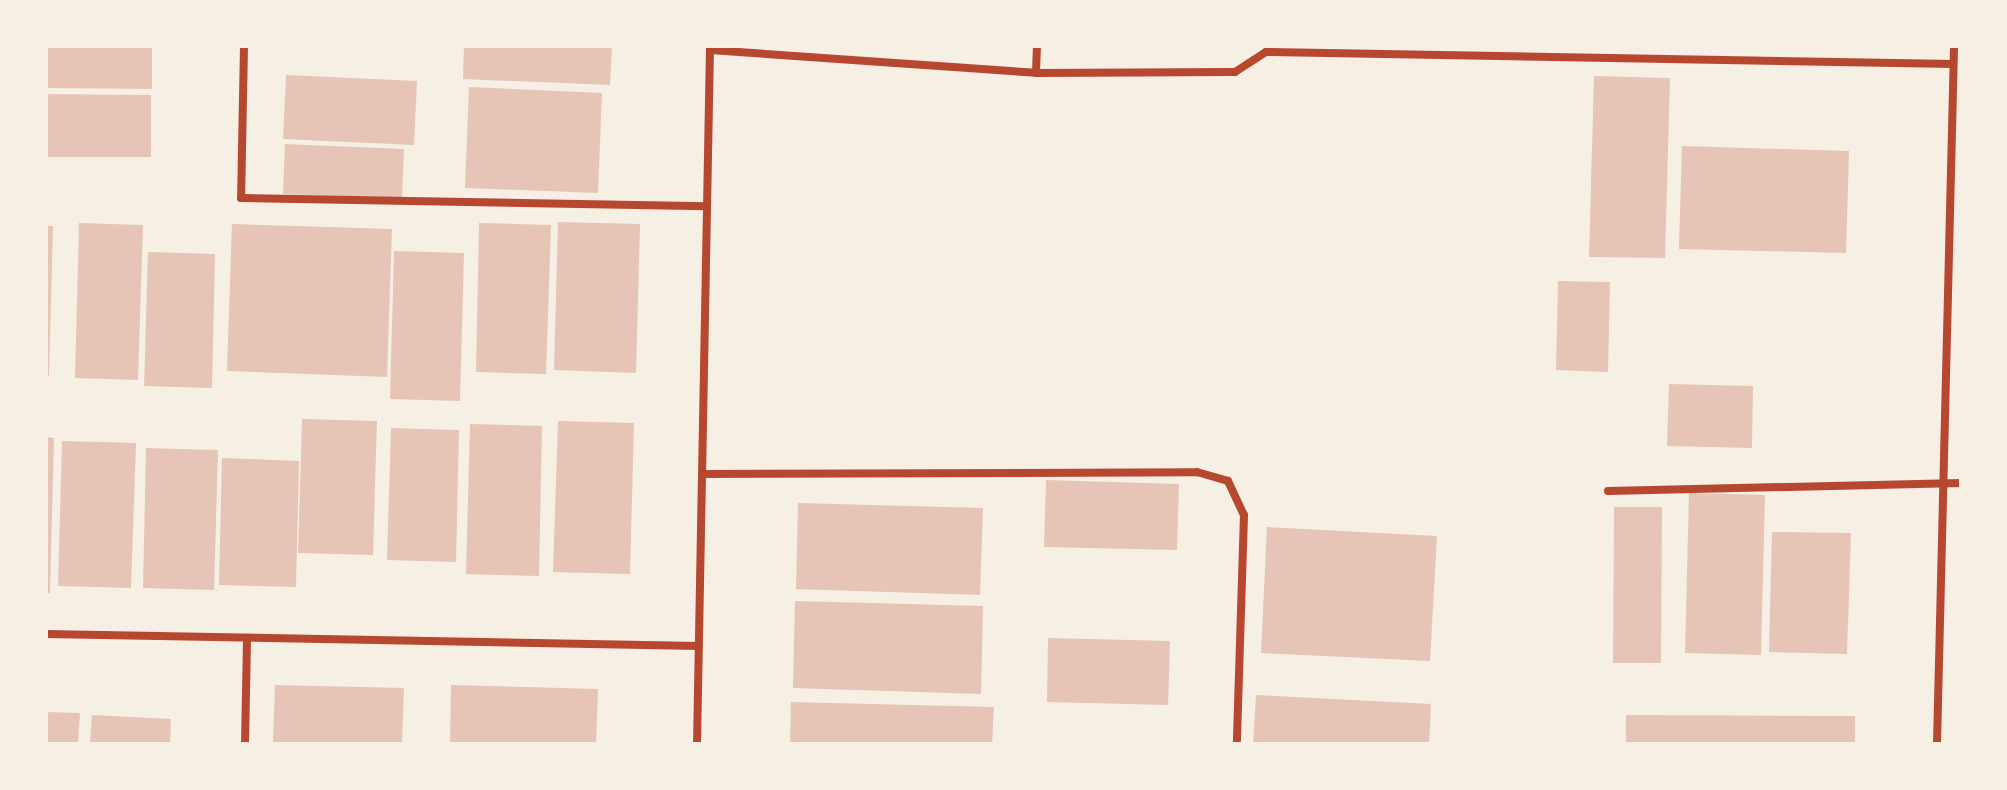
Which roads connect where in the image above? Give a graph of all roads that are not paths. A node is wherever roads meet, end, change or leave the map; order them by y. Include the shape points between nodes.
1 (244, 46) edge
2 (1037, 46) edge
3 (1954, 46) edge
4 (710, 48) edge
5 (1266, 49) edge
6 (1953, 64) junction
7 (1036, 73) junction
8 (707, 206) junction
9 (702, 474) junction
10 (1944, 483) junction
11 (1961, 483) edge
12 (1608, 491) dead end
13 (46, 634) edge
14 (247, 638) junction
15 (699, 646) junction
16 (245, 744) edge
17 (697, 744) edge
18 (1237, 744) edge
19 (1937, 744) edge

1 - 8 street via 241,198
2 - 7 street
3 - 6 street
4 - 7 street
4 - 8 street
5 - 6 street
5 - 7 street via 1235,72
6 - 10 street
8 - 9 street
9 - 15 street
9 - 18 street via 1197,472 1228,481 1244,515
10 - 11 street
10 - 12 street
10 - 19 street
13 - 14 street
14 - 15 street
14 - 16 street
15 - 17 street

